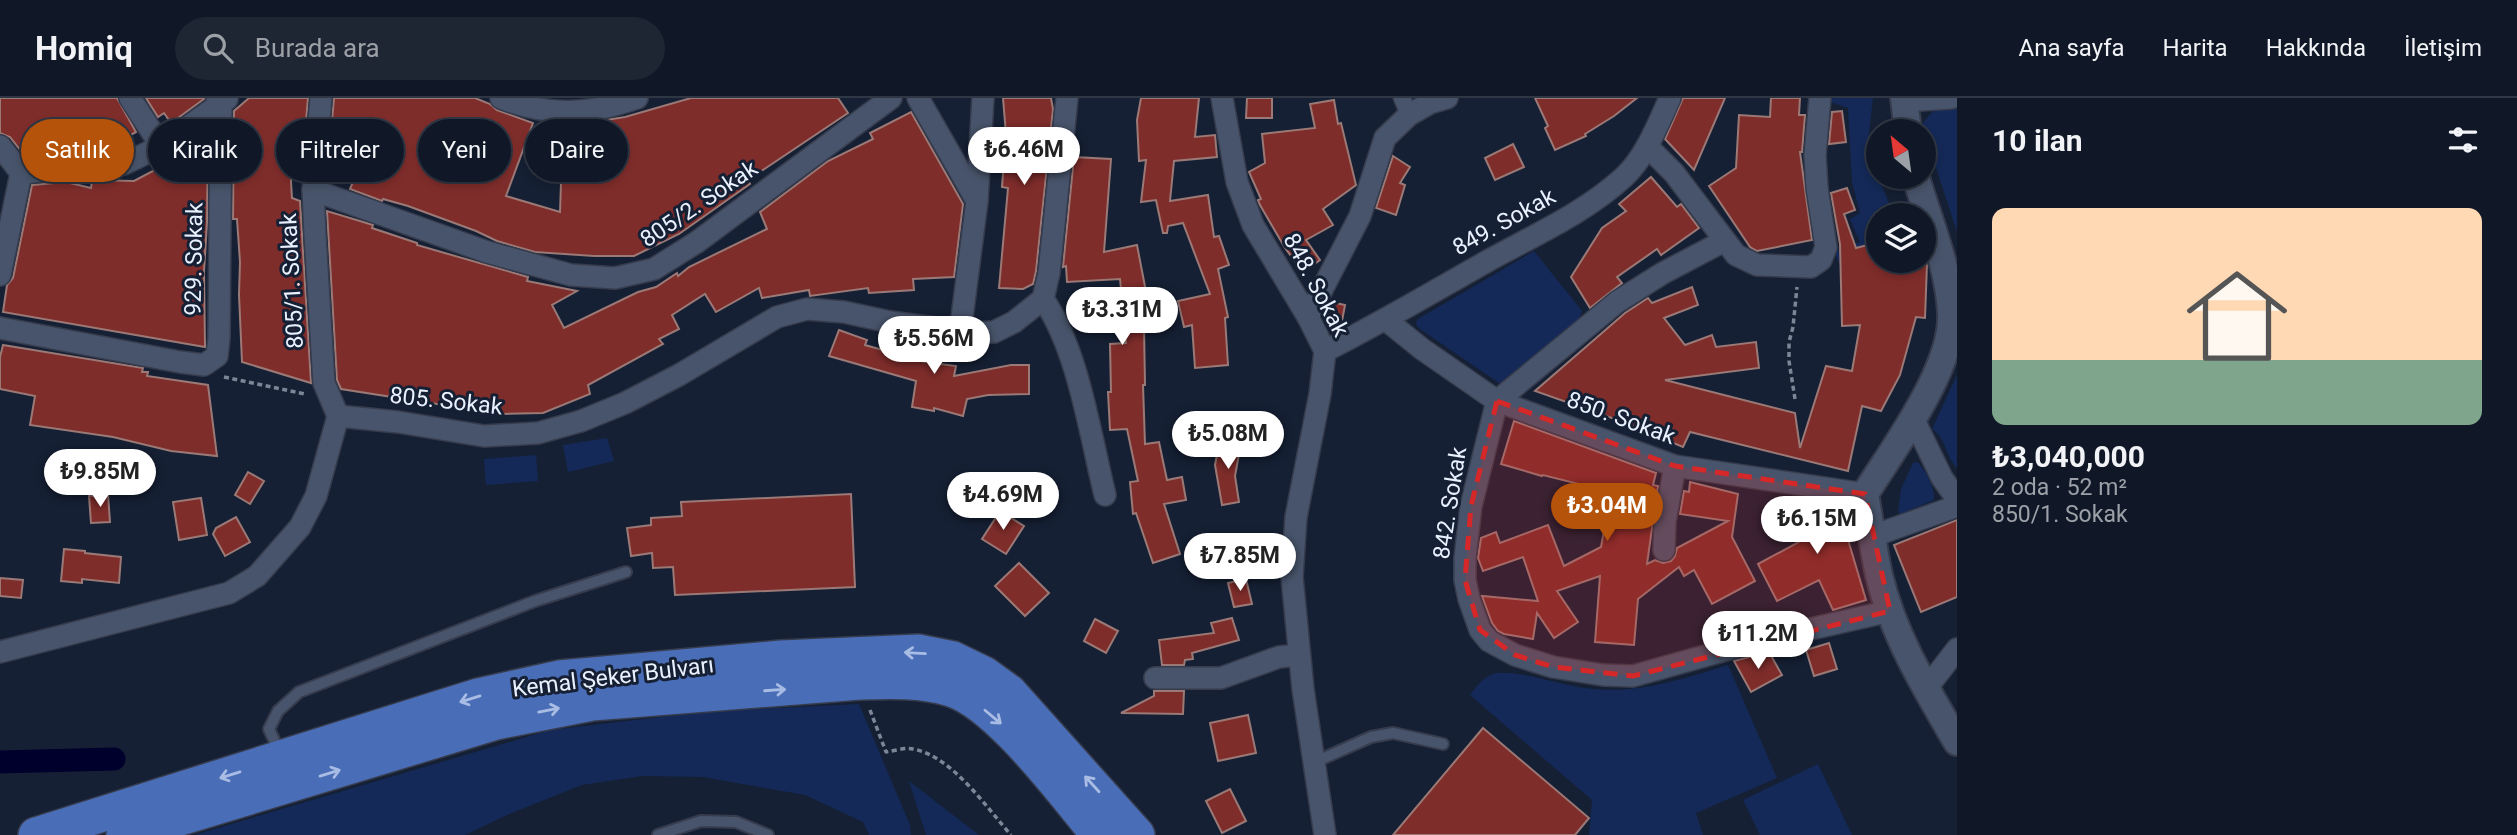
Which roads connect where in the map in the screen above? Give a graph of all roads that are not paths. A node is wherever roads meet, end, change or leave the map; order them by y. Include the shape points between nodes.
1 (130, 98) edge
2 (321, 98) edge
3 (501, 98) edge
4 (637, 98) edge
5 (891, 98) edge
6 (918, 98) edge
7 (983, 98) edge
8 (1067, 98) edge
9 (1222, 98) edge
10 (1447, 98) edge
11 (1670, 98) edge
12 (1819, 98) edge
13 (1951, 98) edge
14 (222, 100) edge
15 (1904, 100) edge
16 (1405, 106) edge
17 (197, 119) edge
18 (1906, 119) edge
19 (148, 126) edge
20 (0, 146) edge
21 (1647, 146) junction
22 (21, 173) joint
23 (1920, 189) edge
24 (313, 190) junction
25 (977, 201) junction
26 (1724, 241) junction
27 (0, 275) edge
28 (1042, 299) junction
29 (1308, 317) junction
30 (1386, 320) junction
31 (0, 328) edge
32 (960, 333) junction
33 (1325, 351) junction
34 (1497, 401) junction
35 (334, 408) junction
36 (1913, 418) junction
37 (1675, 466) junction
38 (1865, 494) junction
39 (1105, 495) dead end
40 (1957, 499) edge
41 (1957, 506) edge
42 (1873, 536) junction
43 (1664, 550) dead end
44 (626, 572) dead end
45 (1890, 611) junction
46 (1957, 649) edge
47 (0, 652) edge
48 (1299, 655) junction
49 (1155, 678) dead end
50 (1926, 689) junction
51 (1957, 742) edge
52 (1443, 744) dead end
53 (283, 758) junction
54 (1315, 762) junction
55 (36, 835) edge
56 (124, 835) edge
57 (658, 835) edge
58 (768, 835) edge
59 (1100, 835) edge
60 (1137, 835) edge
61 (1325, 835) edge

1 - 19 street
2 - 24 street, 805/1. Sokak
3 - 4 street via 522,106 584,112
5 - 24 street, 805/2. Sokak via 686,249 654,269 615,278 571,275 487,252
6 - 25 street
7 - 25 street
8 - 28 street via 1049,273
9 - 29 street, 848. Sokak via 1237,182 1253,225
10 - 16 street
11 - 21 street, 849. Sokak
12 - 26 street via 1815,155 1826,247 1821,260 1811,267 1757,265 1736,255
13 - 15 street
14 - 17 street
14 - 31 street, 929. Sokak via 217,356 204,365 180,362
15 - 18 street
16 - 29 street via 1385,138 1360,216
20 - 22 street
21 - 26 street via 1674,173
21 - 30 street, 849. Sokak via 1627,175 1590,205
22 - 27 street
23 - 36 street via 1945,273 1951,312 1945,354
24 - 35 street, 805/1. Sokak via 324,383
25 - 32 street
26 - 34 street via 1617,302
28 - 32 street, 805. Sokak via 994,332
28 - 39 street via 1069,351
29 - 33 street, 848. Sokak
30 - 33 street, 849. Sokak
30 - 34 street, 850. Sokak
32 - 35 street, 805. Sokak via 807,309 777,317 625,403 538,433 484,436
33 - 48 street, 848. Sokak via 1296,517 1292,577
34 - 37 street, 850. Sokak
34 - 45 street, 842. Sokak via 1471,506 1465,580 1480,630 1506,651 1553,667 1633,676
35 - 47 street via 316,496 300,527 257,576 229,593
36 - 38 street
36 - 40 street
37 - 38 street, 850. Sokak
37 - 43 street
38 - 42 street
41 - 42 street
42 - 45 street
44 - 53 lane via 535,601 299,692 278,711 269,729
45 - 50 street
46 - 50 street
48 - 49 street via 1279,657 1221,678
48 - 54 street, 848. Sokak
50 - 51 street
52 - 54 lane via 1393,733 1371,737
53 -> 55 main road, Kemal Şeker Bulvarı
60 -> 53 main road, Kemal Şeker Bulvarı via 1009,692 953,659 918,652 781,658 559,678 478,696
54 - 61 street, 848. Sokak
56 -> 59 main road, Kemal Şeker Bulvarı via 496,722 554,709 860,682 927,684 953,690 981,706 1006,727
57 - 58 lane via 701,821 736,822

